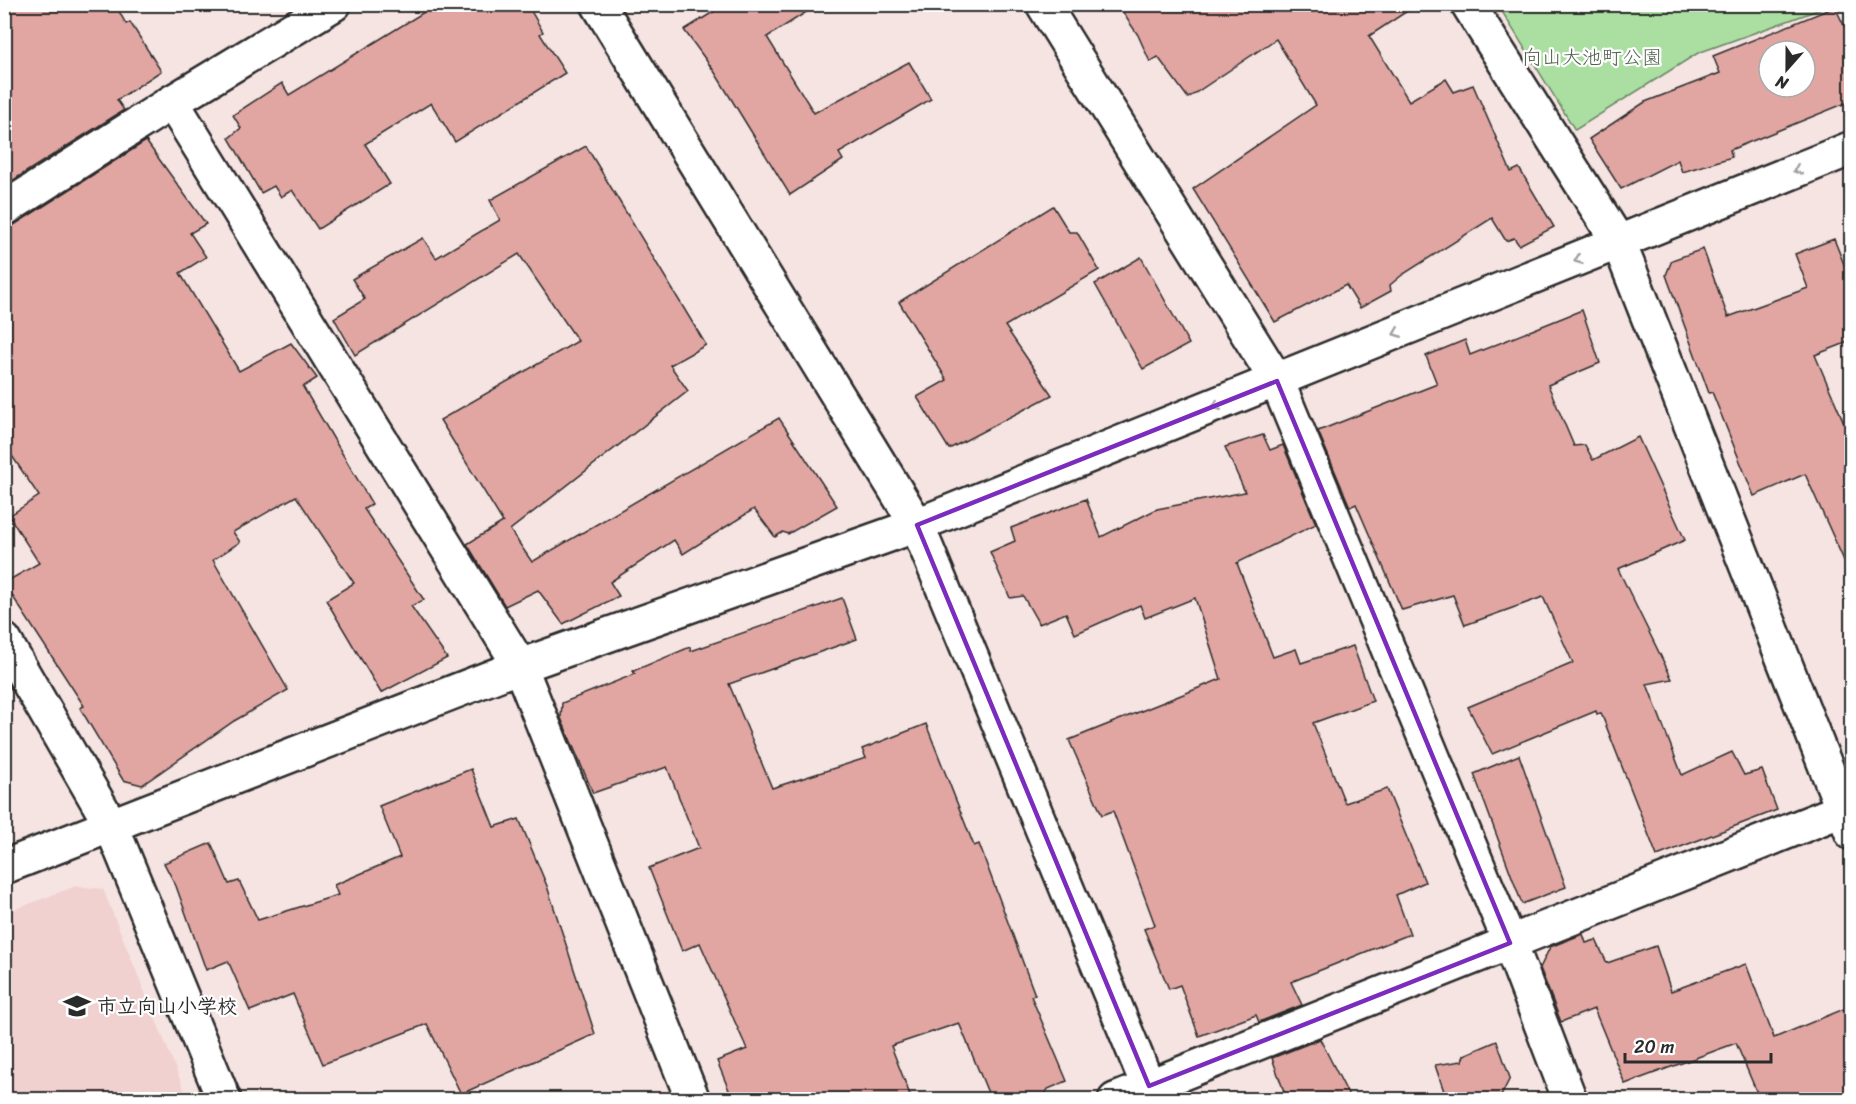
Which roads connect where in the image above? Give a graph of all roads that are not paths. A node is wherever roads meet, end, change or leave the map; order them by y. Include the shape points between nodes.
1 (334, 4) edge
2 (598, 4) edge
3 (1043, 4) edge
4 (1468, 4) edge
5 (172, 102) junction
6 (1851, 148) edge
7 (4, 209) edge
8 (1619, 243) junction
9 (1277, 381) junction
10 (917, 525) junction
11 (4, 640) edge
12 (520, 666) junction
13 (1848, 816) edge
14 (111, 825) junction
15 (4, 867) edge
16 (1510, 943) junction
17 (1152, 1093) edge
18 (224, 1100) edge
19 (693, 1100) edge
20 (1115, 1100) edge
21 (1570, 1100) edge

1 - 5 street
2 - 10 street
3 - 9 street
4 - 8 street
5 - 7 street
5 - 12 street
6 -> 8 street
8 -> 9 street
8 - 13 street
9 -> 10 street
9 - 16 street
10 - 12 street
10 - 17 street
11 - 14 street
12 - 14 street
12 - 19 street
13 - 16 street
14 - 15 street
14 - 18 street
16 - 17 street
16 - 21 street
17 - 20 street

